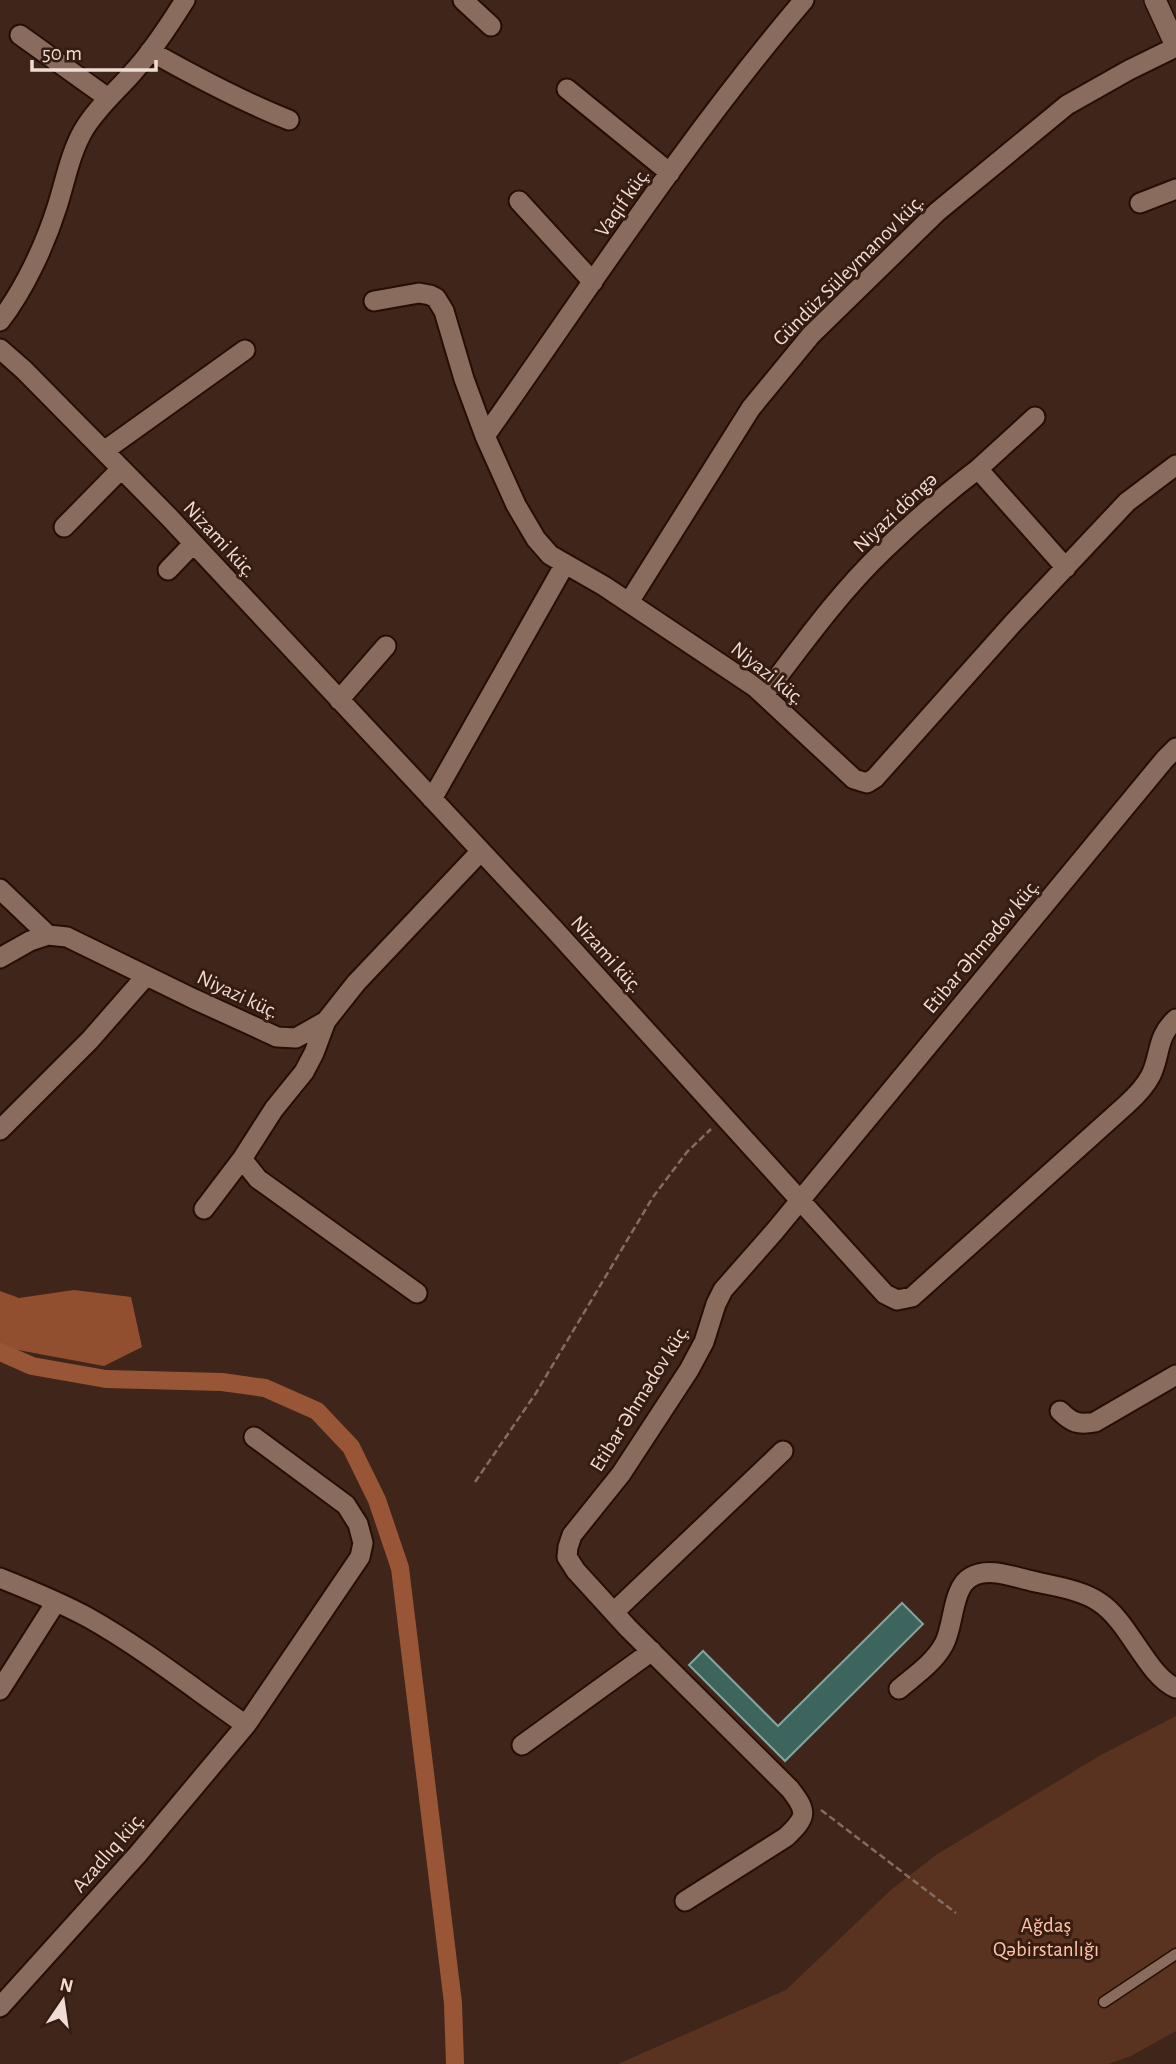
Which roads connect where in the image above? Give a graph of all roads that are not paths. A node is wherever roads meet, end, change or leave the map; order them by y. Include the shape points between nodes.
1 (185, 0) edge
2 (463, 0) edge
3 (804, 0) edge
4 (1155, 0) edge
5 (491, 26) dead end
6 (20, 35) dead end
7 (1176, 47) edge
8 (150, 51) junction
9 (567, 89) dead end
10 (108, 98) junction
11 (289, 120) dead end
12 (670, 173) junction
13 (1176, 189) edge
14 (519, 201) dead end
15 (1140, 203) dead end
16 (593, 282) junction
17 (374, 301) dead end
18 (0, 321) edge
19 (0, 349) edge
20 (245, 351) dead end
21 (1035, 417) dead end
22 (485, 436) junction
23 (104, 451) junction
24 (1176, 465) edge
25 (121, 469) junction
26 (978, 469) junction
27 (64, 527) dead end
28 (193, 544) junction
29 (565, 564) junction
30 (1066, 568) junction
31 (168, 570) dead end
32 (629, 602) junction
33 (386, 646) dead end
34 (764, 695) junction
35 (339, 699) junction
36 (1176, 748) edge
37 (432, 799) junction
38 (481, 851) junction
39 (0, 889) edge
40 (48, 935) junction
41 (0, 958) edge
42 (146, 976) junction
43 (1176, 1019) edge
44 (326, 1021) junction
45 (0, 1130) edge
46 (242, 1159) junction
47 (799, 1201) junction
48 (204, 1209) dead end
49 (416, 1293) dead end
50 (1176, 1375) edge
51 (1060, 1411) dead end
52 (254, 1437) dead end
53 (783, 1451) dead end
54 (0, 1578) edge
55 (56, 1602) junction
56 (614, 1612) junction
57 (652, 1651) junction
58 (1176, 1688) edge
59 (899, 1689) dead end
60 (0, 1690) edge
61 (246, 1724) junction
62 (522, 1745) dead end
63 (685, 1901) dead end
64 (1176, 1954) edge
65 (1104, 2002) dead end
66 (0, 2007) edge

1 - 8 street
2 - 5 street
3 - 12 street, Vaqif küç.
4 - 7 street
6 - 10 street
7 - 32 street, Gündüz Süleymanov küç. via 1068,105 937,212 811,335 751,408
8 - 10 street
8 - 11 street via 237,99
9 - 12 street
10 - 18 street via 83,130 37,256
12 - 16 street, Vaqif küç.
13 - 15 street
14 - 16 street
16 - 22 street, Vaqif küç.
17 - 22 street, Niyazi küç. via 419,293 436,298
19 - 23 street, Nizami küç.
20 - 23 street
21 - 26 street, Niyazi döngə
22 - 29 street, Niyazi küç. via 536,539
23 - 25 street, Nizami küç.
24 - 30 street, Niyazi küç. via 1127,502
25 - 27 street
25 - 28 street, Nizami küç.
26 - 30 street
26 - 34 street, Niyazi döngə via 883,551 834,604
28 - 31 street
28 - 35 street, Nizami küç.
29 - 32 street, Niyazi küç.
29 - 37 street
30 - 34 street, Niyazi küç. via 867,783 855,779
32 - 34 street, Niyazi küç.
33 - 35 street
35 - 37 street, Nizami küç.
36 - 47 street, Etibar Əhmədov küç.
37 - 38 street, Nizami küç.
38 - 44 street, Niyazi küç. via 342,998
38 - 47 street, Nizami küç.
39 - 40 street
40 - 41 street
40 - 42 street, Niyazi küç. via 67,937
42 - 44 street, Niyazi küç. via 278,1037 296,1038
42 - 45 street
43 - 47 street, Nizami küç. via 1158,1045 1152,1073 1143,1088 912,1297 897,1300 885,1294
44 - 46 street via 304,1072
46 - 48 street
46 - 49 street via 258,1179
47 - 56 street, Etibar Əhmədov küç. via 723,1290 689,1370 621,1474 572,1535 567,1557
50 - 51 street via 1095,1422 1075,1424
52 - 61 street, Azadlıq küç. via 346,1505 363,1543 360,1557
53 - 56 street
54 - 55 street
55 - 60 street
55 - 61 street via 118,1636
56 - 57 street, Etibar Əhmədov küç.
57 - 62 street
57 - 63 street, Etibar Əhmədov küç. via 790,1789 803,1813 800,1824 786,1837
58 - 59 street via 1163,1681 1101,1602 1088,1595 985,1573 960,1587 945,1643
61 - 66 street, Azadlıq küç. via 138,1854
64 - 65 lane

